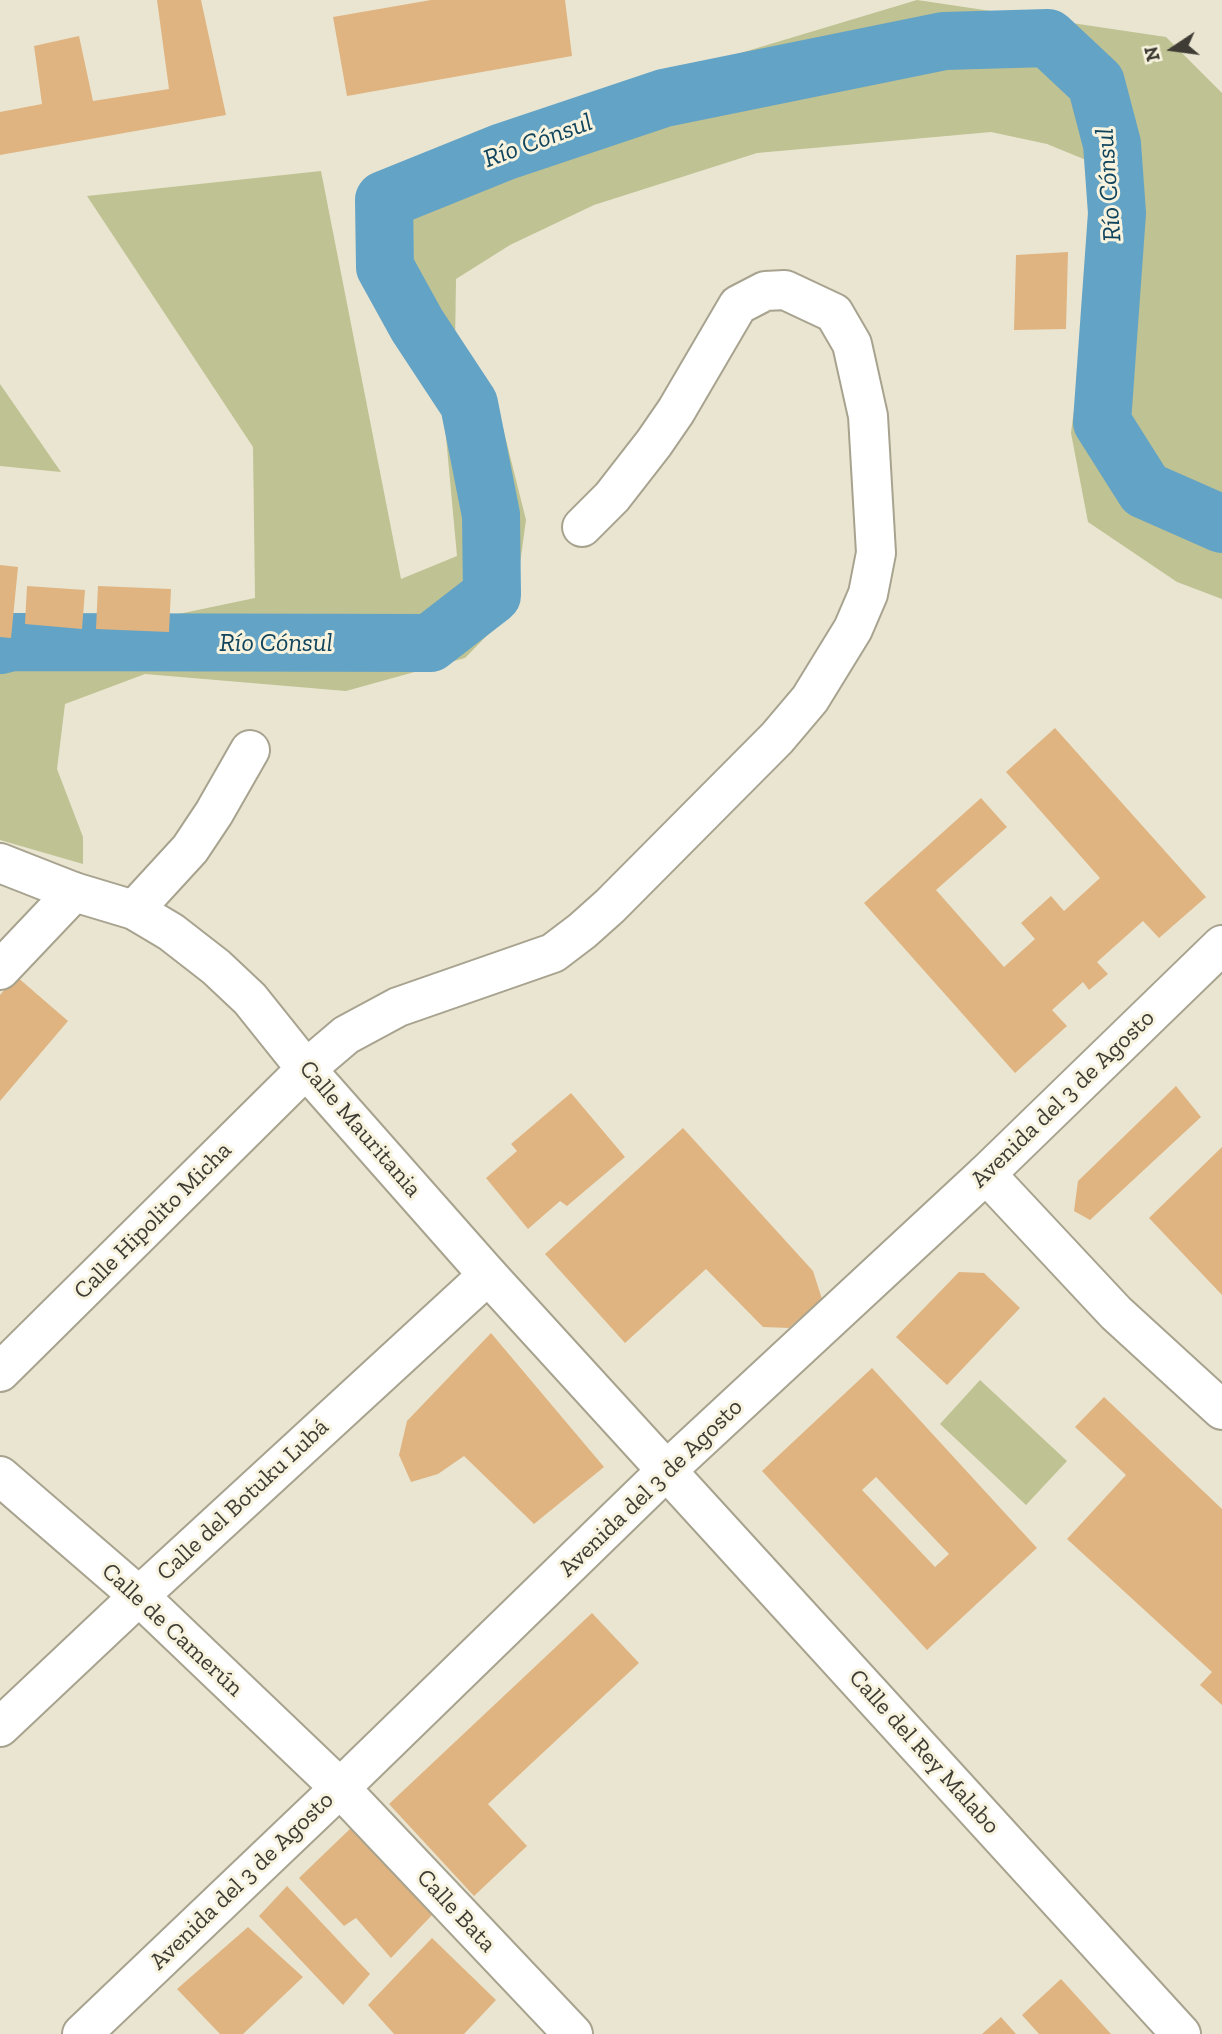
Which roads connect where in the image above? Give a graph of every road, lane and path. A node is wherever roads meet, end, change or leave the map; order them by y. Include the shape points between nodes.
1 (582, 527) dead end
2 (250, 750) dead end
3 (0, 863) edge
4 (74, 892) junction
5 (134, 910) junction
6 (1222, 945) edge
7 (0, 971) edge
8 (306, 1069) junction
9 (986, 1174) junction
10 (488, 1275) junction
11 (0, 1372) edge
12 (1222, 1410) edge
13 (667, 1470) junction
14 (0, 1476) edge
15 (139, 1596) junction
16 (0, 1727) edge
17 (340, 1788) junction
18 (82, 2034) edge
19 (573, 2034) edge
20 (1181, 2034) edge

1 - 8 street, Calle Hipolito Micha via 654,443 738,304 765,291 785,290 834,313 852,344 868,416 876,553 868,594 853,629 810,699 610,906 553,953 398,1007 346,1035
2 - 5 street via 190,849
3 - 4 street, Calle Mauritania
4 - 5 street, Calle Mauritania
4 - 7 street
5 - 8 street, Calle Mauritania via 216,967 257,1006
6 - 9 street, Avenida del 3 de Agosto
8 - 10 street, Calle Mauritania
8 - 11 street, Calle Hipolito Micha
9 - 12 street via 1116,1313
9 - 13 street, Avenida del 3 de Agosto
10 - 13 street, Calle Mauritania
10 - 15 street, Calle del Botuku Lubá
13 - 17 street, Avenida del 3 de Agosto
13 - 20 street, Calle del Rey Malabo
14 - 15 street, Calle de Camerún
15 - 16 street, Calle del Botuku Lubá
15 - 17 street, Calle de Camerún
17 - 18 street, Avenida del 3 de Agosto
17 - 19 street, Calle Bata

